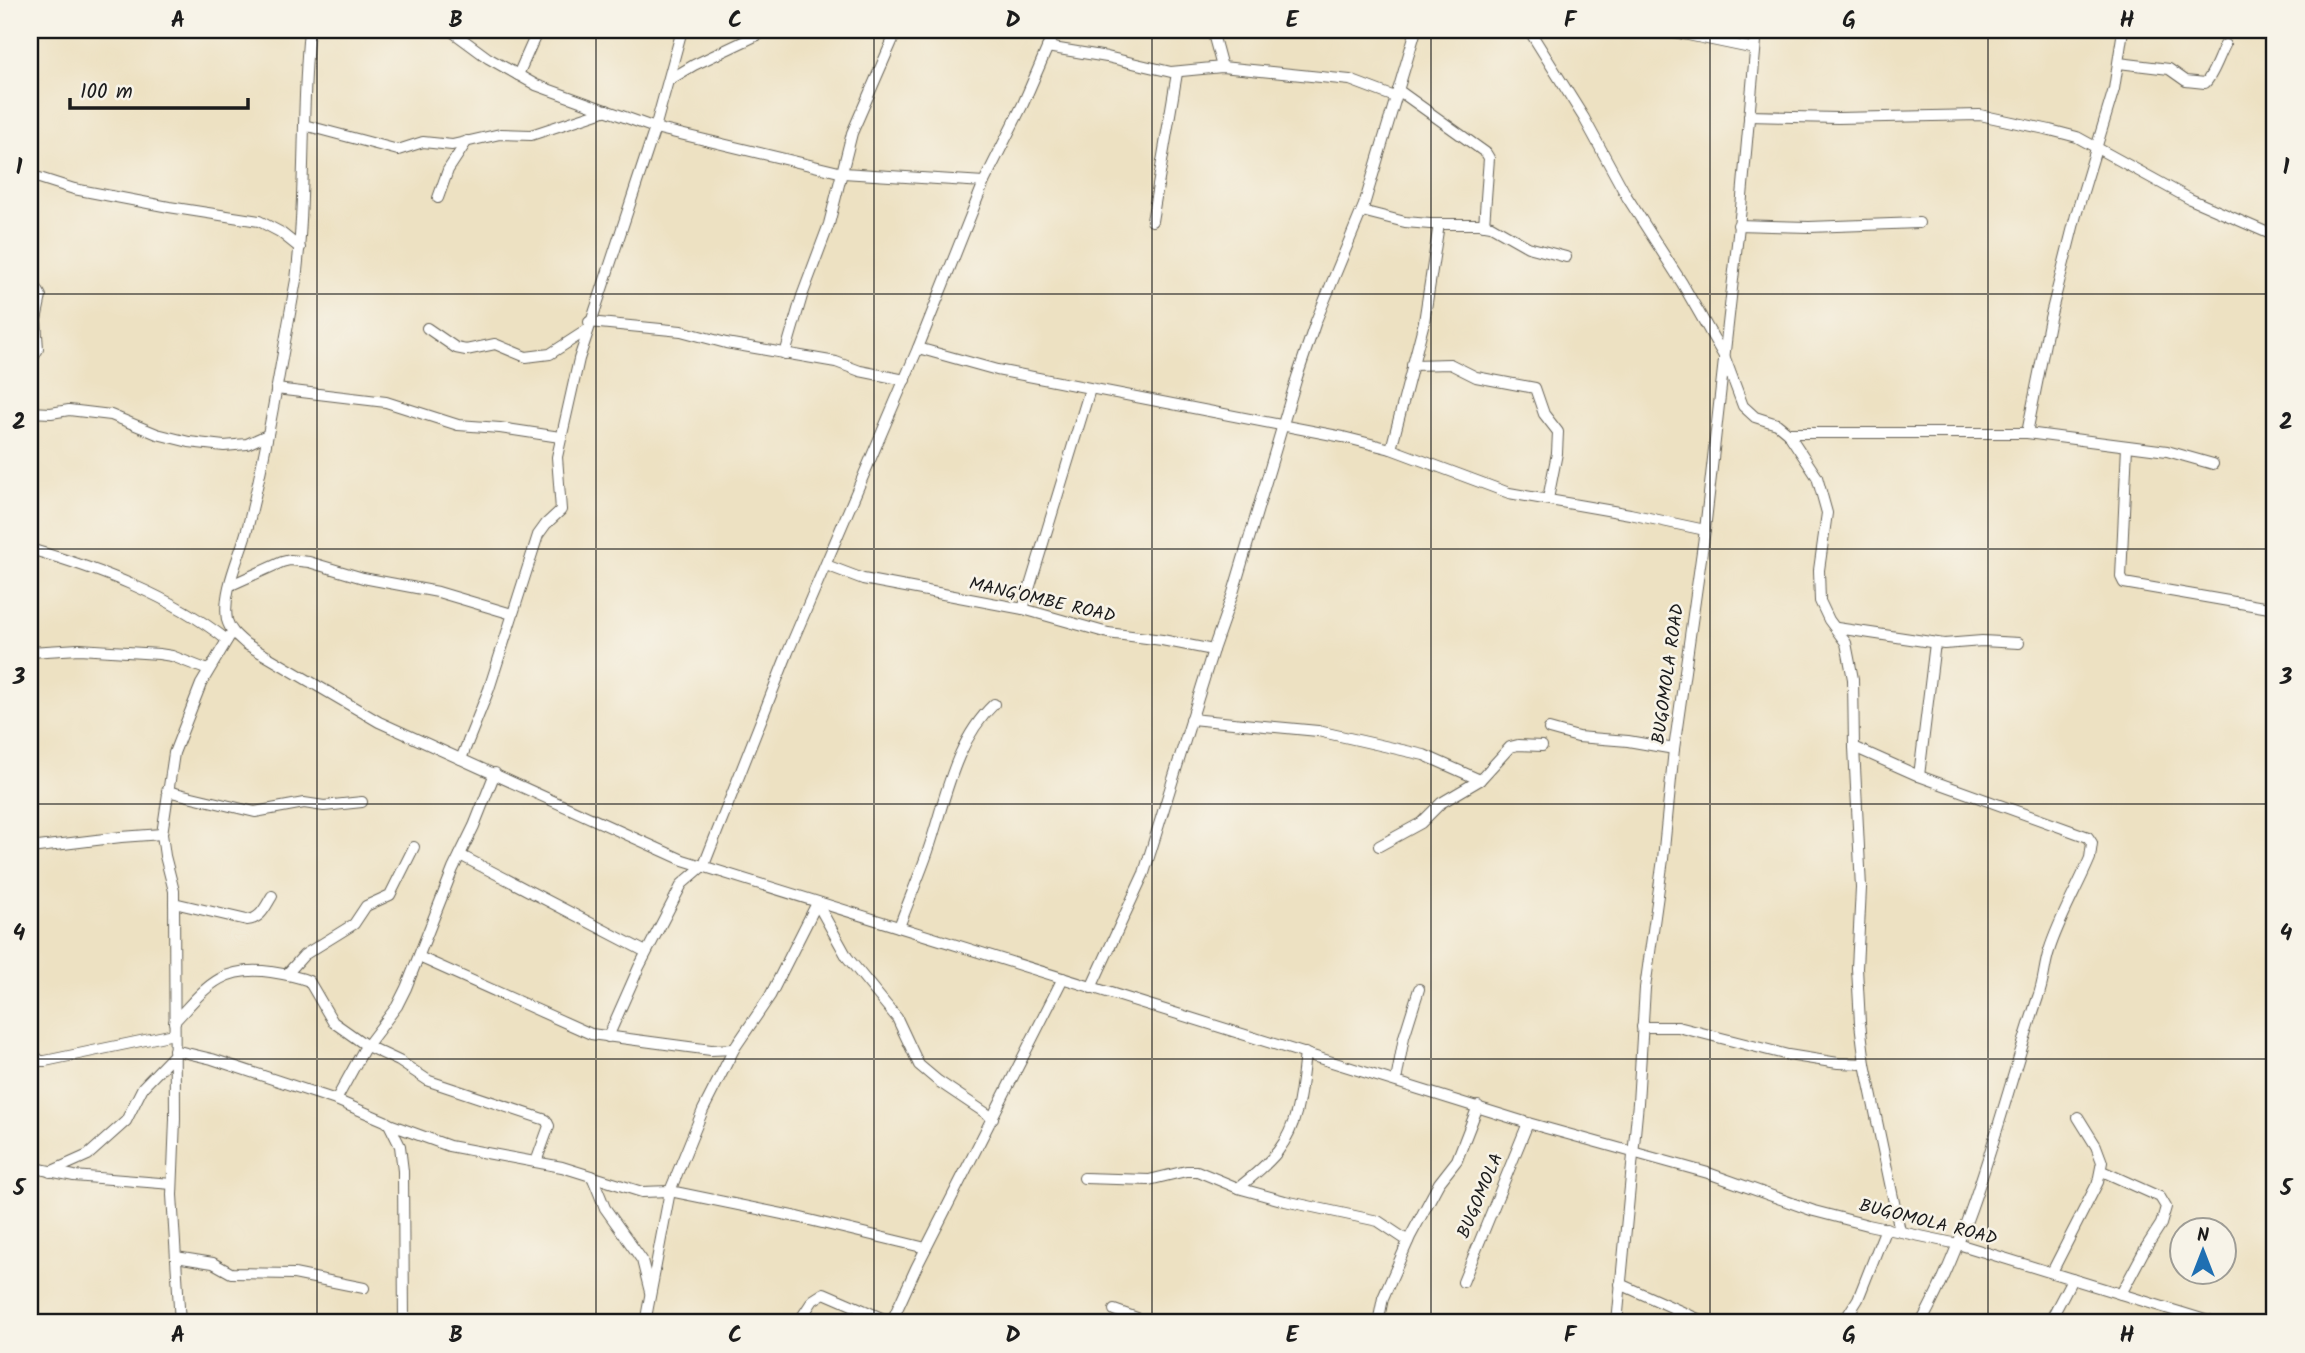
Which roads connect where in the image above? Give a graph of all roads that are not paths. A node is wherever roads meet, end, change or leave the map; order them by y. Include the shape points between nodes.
1 (309, 30) edge
2 (450, 30) edge
3 (538, 30) edge
4 (682, 30) edge
5 (768, 30) edge
6 (897, 30) edge
7 (1055, 30) edge
8 (1212, 30) edge
9 (1416, 30) edge
10 (1529, 30) edge
11 (1664, 30) edge
12 (1757, 30) edge
13 (2123, 30) edge
14 (2225, 45) dead end
15 (1047, 47) junction
16 (1755, 50) junction
17 (2119, 63) junction
18 (1222, 67) junction
19 (1177, 73) junction
20 (518, 75) junction
21 (669, 80) junction
22 (1396, 93) junction
23 (607, 110) junction
24 (1749, 116) junction
25 (304, 125) junction
26 (655, 128) junction
27 (467, 141) junction
28 (2097, 147) junction
29 (843, 173) junction
30 (31, 178) edge
31 (984, 182) junction
32 (438, 198) dead end
33 (1362, 211) junction
34 (1153, 221) dead end
35 (1919, 223) dead end
36 (1438, 224) junction
37 (1484, 225) junction
38 (1738, 225) junction
39 (2275, 236) edge
40 (300, 248) junction
41 (1566, 257) dead end
42 (30, 285) edge
43 (588, 326) junction
44 (427, 328) dead end
45 (919, 348) junction
46 (785, 354) junction
47 (1725, 358) junction
48 (30, 363) edge
49 (1412, 365) junction
50 (905, 380) junction
51 (1090, 388) junction
52 (276, 389) junction
53 (30, 412) edge
54 (1283, 426) junction
55 (1788, 433) junction
56 (2027, 433) junction
57 (267, 435) junction
58 (560, 438) junction
59 (2127, 446) junction
60 (1391, 449) junction
61 (2213, 464) dead end
62 (1548, 499) junction
63 (1705, 530) junction
64 (30, 549) edge
65 (827, 565) junction
66 (231, 585) junction
67 (1023, 609) junction
68 (2275, 609) edge
69 (512, 614) junction
70 (1837, 628) junction
71 (230, 636) junction
72 (1935, 643) junction
73 (2019, 643) dead end
74 (1213, 650) junction
75 (30, 652) edge
76 (208, 670) junction
77 (994, 704) dead end
78 (1191, 719) junction
79 (1549, 729) dead end
80 (1542, 746) dead end
81 (1854, 747) junction
82 (1674, 749) junction
83 (461, 759) junction
84 (495, 773) junction
85 (1919, 776) junction
86 (1480, 780) junction
87 (167, 791) junction
88 (362, 802) dead end
89 (162, 834) junction
90 (1379, 846) dead end
91 (414, 847) dead end
92 (30, 848) edge
93 (460, 855) junction
94 (704, 865) junction
95 (272, 896) dead end
96 (817, 903) junction
97 (174, 904) junction
98 (899, 927) junction
99 (646, 952) junction
100 (418, 957) junction
101 (287, 974) junction
102 (1063, 978) junction
103 (1091, 988) junction
104 (1419, 989) dead end
105 (174, 1022) junction
106 (1642, 1027) junction
107 (174, 1034) junction
108 (608, 1037) junction
109 (367, 1046) junction
110 (734, 1049) junction
111 (30, 1051) edge
112 (174, 1052) junction
113 (1305, 1053) junction
114 (1865, 1064) junction
115 (1396, 1081) junction
116 (336, 1100) junction
117 (1478, 1106) junction
118 (2078, 1117) dead end
119 (993, 1118) junction
120 (1528, 1123) junction
121 (389, 1124) junction
122 (1633, 1151) junction
123 (536, 1162) junction
124 (30, 1167) edge
125 (2102, 1171) junction
126 (50, 1172) junction
127 (592, 1176) junction
128 (1084, 1178) dead end
129 (172, 1184) junction
130 (1238, 1188) junction
131 (670, 1191) junction
132 (1886, 1228) junction
133 (1900, 1231) junction
134 (1408, 1241) junction
135 (1958, 1244) junction
136 (926, 1248) junction
137 (176, 1257) junction
138 (2052, 1272) junction
139 (2071, 1279) junction
140 (1463, 1282) dead end
141 (1620, 1284) junction
142 (364, 1288) dead end
143 (2121, 1294) junction
144 (651, 1296) junction
145 (1114, 1310) dead end
146 (180, 1323) edge
147 (404, 1323) edge
148 (645, 1323) edge
149 (798, 1323) edge
150 (891, 1323) edge
151 (1151, 1323) edge
152 (1378, 1323) edge
153 (1617, 1323) edge
154 (1707, 1323) edge
155 (1843, 1323) edge
156 (1921, 1323) edge
157 (2049, 1323) edge
158 (2215, 1323) edge

1 - 25 street
2 - 20 street
3 - 20 street
4 - 21 street
5 - 21 street
6 - 29 street via 855,123
7 - 15 street
8 - 18 street
9 - 22 street
10 - 47 street
11 - 16 street
12 - 16 street, BUGOMOLA ROAD
13 - 17 street
14 - 17 street via 2211,78 2204,83 2186,81 2169,69
15 - 19 street
15 - 31 street
16 - 24 street, BUGOMOLA ROAD
17 - 28 street
18 - 19 street
18 - 22 street via 1350,80
19 - 34 street
20 - 23 street
21 - 26 street
22 - 33 street
22 - 37 street via 1486,153
23 - 26 street
23 - 27 street via 531,135 500,134
24 - 28 street via 1980,115 2077,137
24 - 38 street, BUGOMOLA ROAD
25 - 27 street via 395,150 424,142 452,145
25 - 40 street
26 - 29 street
26 - 43 street
27 - 32 street via 448,170
28 - 39 street via 2190,199
28 - 56 street via 2050,318
29 - 31 street
29 - 46 street
30 - 40 street via 169,208 259,221
31 - 45 street
33 - 36 street via 1405,222
33 - 54 street via 1317,321
35 - 38 street
36 - 37 street
36 - 49 street via 1424,322
37 - 41 street via 1528,247
38 - 47 street, BUGOMOLA ROAD
40 - 52 street
42 - 48 street via 41,296 36,320 38,349
43 - 44 street via 550,354 526,356 495,344 456,348
43 - 46 street via 674,330
43 - 58 street
45 - 50 street
45 - 51 street via 997,370
46 - 50 street
47 - 55 street via 1748,412
47 - 63 street, BUGOMOLA ROAD
49 - 60 street
49 - 62 street via 1450,364 1476,377 1535,388 1544,414 1558,432
50 - 65 street
51 - 54 street
51 - 67 street
52 - 57 street
52 - 58 street via 386,402 458,425
53 - 57 street via 73,410 111,415 157,434 224,446 247,444
54 - 60 street
54 - 74 street
55 - 56 street
55 - 70 street via 1817,477 1826,503 1819,596
56 - 59 street
57 - 66 street
58 - 69 street via 556,465 561,510 538,536
59 - 61 street via 2186,454
59 - 68 street via 2124,583
60 - 62 street via 1509,493
62 - 63 street
63 - 82 street, BUGOMOLA ROAD
64 - 71 street, BUGOMOLA ROAD via 109,575
65 - 67 street, MANG'OMBE ROAD via 863,579
65 - 94 street
66 - 69 street via 287,561 309,562
66 - 71 street
67 - 74 street, MANG'OMBE ROAD via 1108,633
69 - 83 street
70 - 72 street
70 - 81 street via 1846,643 1853,679
71 - 76 street
71 - 83 street, BUGOMOLA ROAD via 338,700
72 - 73 street
72 - 85 street
74 - 78 street
75 - 76 street via 79,649 159,654
76 - 87 street via 181,729
77 - 98 street via 963,746
78 - 86 street via 1318,731 1420,754
78 - 103 street via 1143,873
79 - 82 street
80 - 86 street via 1510,747
81 - 85 street
81 - 114 street via 1861,888 1857,992
82 - 106 street, BUGOMOLA ROAD
83 - 84 street, BUGOMOLA ROAD
84 - 93 street
84 - 94 street, BUGOMOLA ROAD via 683,860
85 - 135 street via 2088,837 2092,843 2090,860 2048,952 2004,1113
86 - 90 street via 1444,800 1422,823
87 - 88 street via 255,812 304,803
87 - 89 street
89 - 92 street
89 - 97 street
91 - 101 street via 390,895 366,906 354,924 304,955
93 - 99 street
93 - 100 street
94 - 96 street, BUGOMOLA ROAD
94 - 99 street via 682,884
95 - 97 street via 260,915 247,920
96 - 98 street, BUGOMOLA ROAD
96 - 110 street via 770,996
96 - 119 street via 847,957 897,1018 919,1065
97 - 105 street
98 - 102 street, BUGOMOLA ROAD
99 - 108 street
100 - 108 street via 591,1034
100 - 109 street via 397,1006
101 - 105 street via 228,973 206,988
101 - 109 street via 309,981 333,1022
102 - 103 street, BUGOMOLA ROAD
102 - 119 street
103 - 113 street, BUGOMOLA ROAD
104 - 115 street
105 - 107 street
106 - 114 street via 1678,1027 1788,1055
106 - 122 street, BUGOMOLA ROAD
107 - 111 street via 45,1061
107 - 112 street
108 - 110 street
109 - 116 street
109 - 123 street via 429,1081 546,1120 549,1126
110 - 131 street
112 - 116 street via 222,1062
112 - 126 street via 143,1087 126,1121 88,1155
112 - 129 street
113 - 115 street, BUGOMOLA ROAD
113 - 130 street via 1300,1102 1287,1138
114 - 133 street
115 - 117 street, BUGOMOLA ROAD
116 - 121 street
117 - 120 street, BUGOMOLA ROAD
117 - 134 street via 1457,1160
118 - 125 street via 2098,1151
119 - 136 street
120 - 122 street, BUGOMOLA ROAD
120 - 140 street, BUGOMOLA
121 - 123 street via 449,1146
121 - 147 street via 400,1146 403,1171
122 - 132 street, BUGOMOLA ROAD via 1814,1210
122 - 141 street, BUGOMOLA ROAD
123 - 127 street
124 - 126 street
125 - 138 street
125 - 143 street via 2160,1197 2166,1207
126 - 129 street
127 - 131 street via 642,1192
127 - 144 street via 605,1208 642,1260
128 - 130 street via 1149,1180 1191,1170
129 - 137 street
130 - 134 street via 1378,1221
131 - 136 street
131 - 144 street
132 - 133 street, BUGOMOLA ROAD
132 - 155 street via 1863,1289
133 - 135 street, BUGOMOLA ROAD
134 - 152 street
135 - 138 street, BUGOMOLA ROAD
135 - 156 street
136 - 150 street
137 - 142 street via 213,1263 231,1273 294,1274
137 - 146 street
138 - 139 street, BUGOMOLA ROAD
139 - 143 street, BUGOMOLA ROAD
139 - 157 street
141 - 153 street, BUGOMOLA ROAD
141 - 154 street
143 - 158 street, BUGOMOLA ROAD
144 - 148 street
145 - 151 street
149 - 150 street via 813,1300 824,1293

